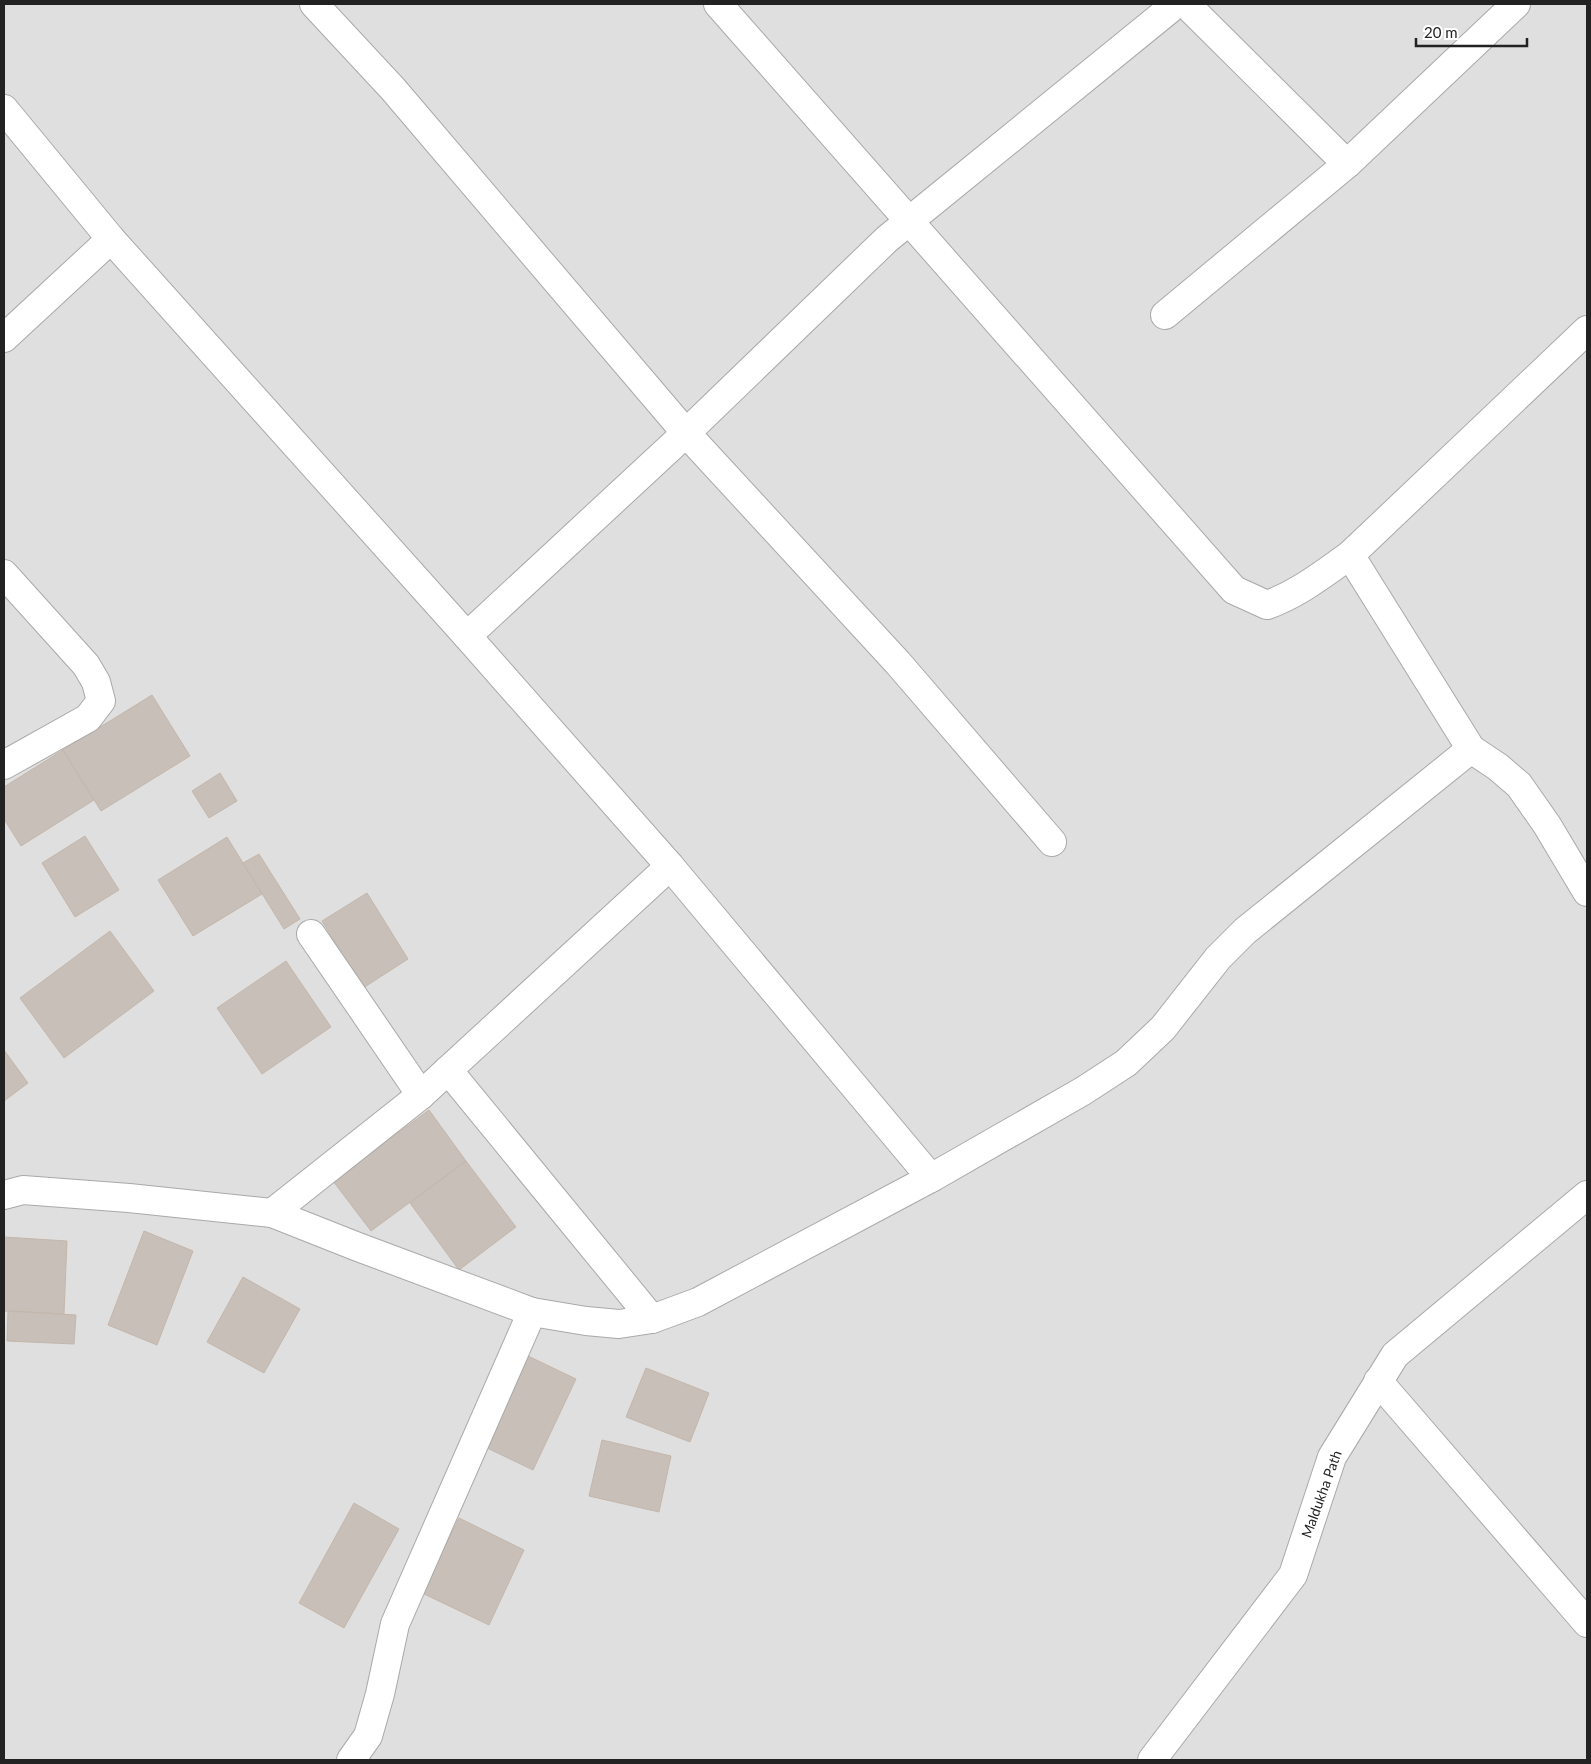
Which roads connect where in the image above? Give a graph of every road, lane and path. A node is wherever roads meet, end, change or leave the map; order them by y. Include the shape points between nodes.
1 (314, 4) edge
2 (718, 4) edge
3 (1176, 4) edge
4 (1186, 4) edge
5 (1516, 4) edge
6 (4, 109) edge
7 (1347, 164) junction
8 (910, 220) junction
9 (111, 239) junction
10 (1165, 314) dead end
11 (1587, 330) edge
12 (4, 338) edge
13 (686, 433) junction
14 (1350, 555) junction
15 (4, 574) edge
16 (467, 636) junction
17 (1471, 749) junction
18 (4, 765) edge
19 (1052, 842) dead end
20 (670, 866) junction
21 (1587, 892) edge
22 (310, 934) dead end
23 (448, 1070) junction
24 (421, 1095) junction
25 (931, 1178) junction
26 (4, 1195) edge
27 (1587, 1195) edge
28 (272, 1213) junction
29 (532, 1312) junction
30 (652, 1319) junction
31 (1378, 1381) junction
32 (1587, 1623) edge
33 (351, 1760) edge
34 (1152, 1760) edge

1 - 13 street via 392,89
2 - 8 street
3 - 8 street
4 - 7 street
5 - 7 street
6 - 9 street
7 - 10 street
8 - 13 street
8 - 14 street via 1234,590 1267,605 1306,586
9 - 12 street
9 - 16 street
11 - 14 street
13 - 16 street
13 - 19 street via 898,663
14 - 17 street
15 - 18 street via 86,665 102,701 88,718
16 - 20 street
17 - 21 street via 1519,785
17 - 25 street via 1245,931 1218,958 1162,1028 1126,1063
20 - 23 street
20 - 25 street
22 - 24 street
23 - 24 street
23 - 30 street
24 - 28 street
25 - 30 street via 698,1302
26 - 28 street via 23,1190
27 - 31 street, Maldukha Path via 1395,1355
28 - 29 street
29 - 30 street via 619,1324
29 - 33 street via 394,1624 368,1736
31 - 32 street
31 - 34 street, Maldukha Path via 1332,1457 1293,1574

